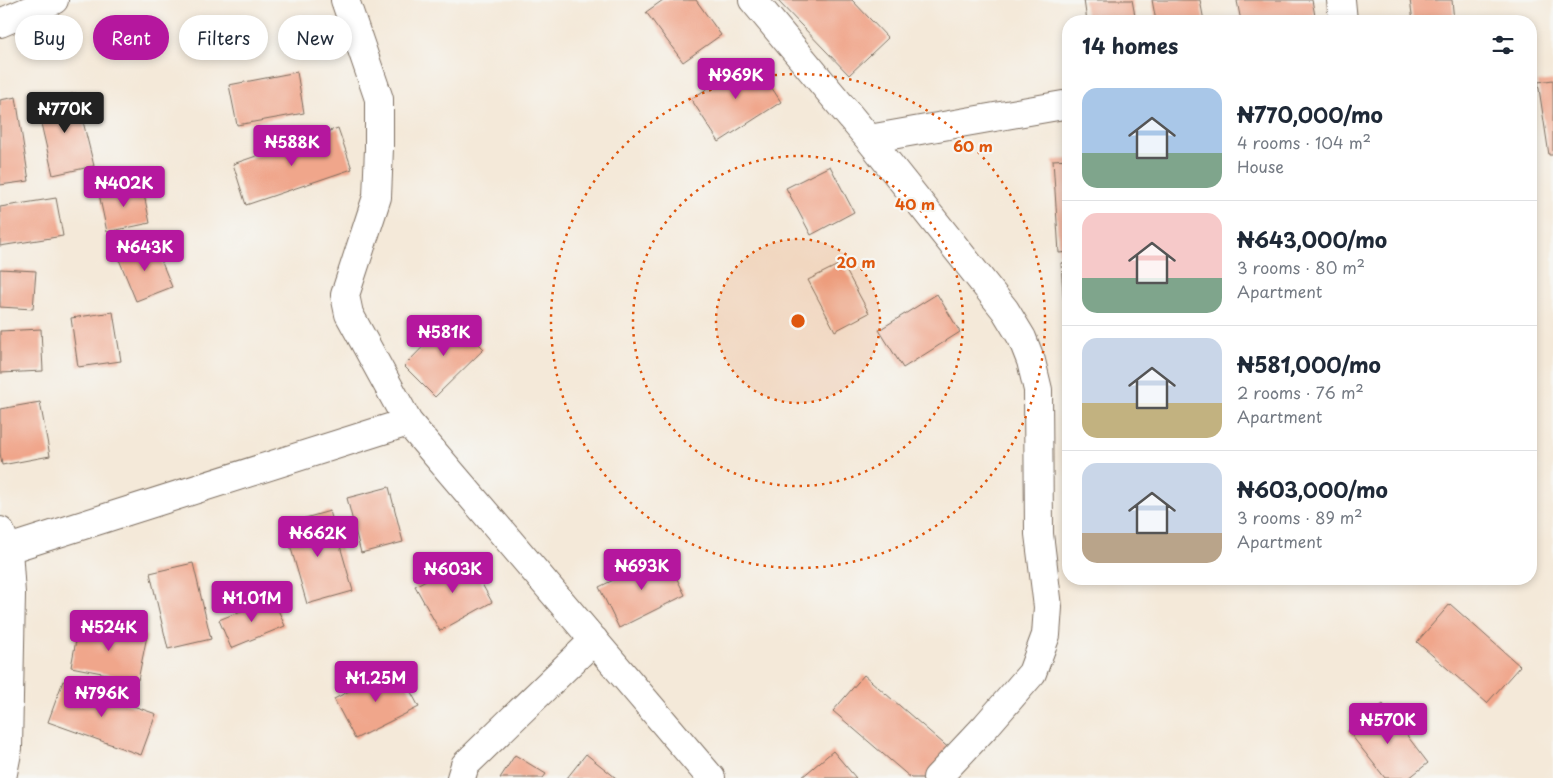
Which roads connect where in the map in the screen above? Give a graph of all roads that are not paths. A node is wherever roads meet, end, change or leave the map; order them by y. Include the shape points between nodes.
1 (54, 0) edge
2 (345, 0) edge
3 (753, 0) edge
4 (1341, 0) edge
5 (1342, 15) edge
6 (0, 23) edge
7 (1062, 105) edge
8 (869, 139) junction
9 (408, 422) junction
10 (4, 540) edge
11 (594, 640) junction
12 (2, 778) edge
13 (461, 778) edge
14 (711, 778) edge
15 (937, 778) edge

1 - 6 street
2 - 9 street via 379,99 379,148 376,197 345,295 349,314
3 - 8 street
4 - 5 street
7 - 8 street
8 - 15 street via 1005,310 1022,338 1038,390 1039,534 1048,607 1046,635 1032,673
9 - 10 street
9 - 11 street
10 - 12 street via 11,594 8,748
11 - 13 street via 465,765
11 - 14 street

